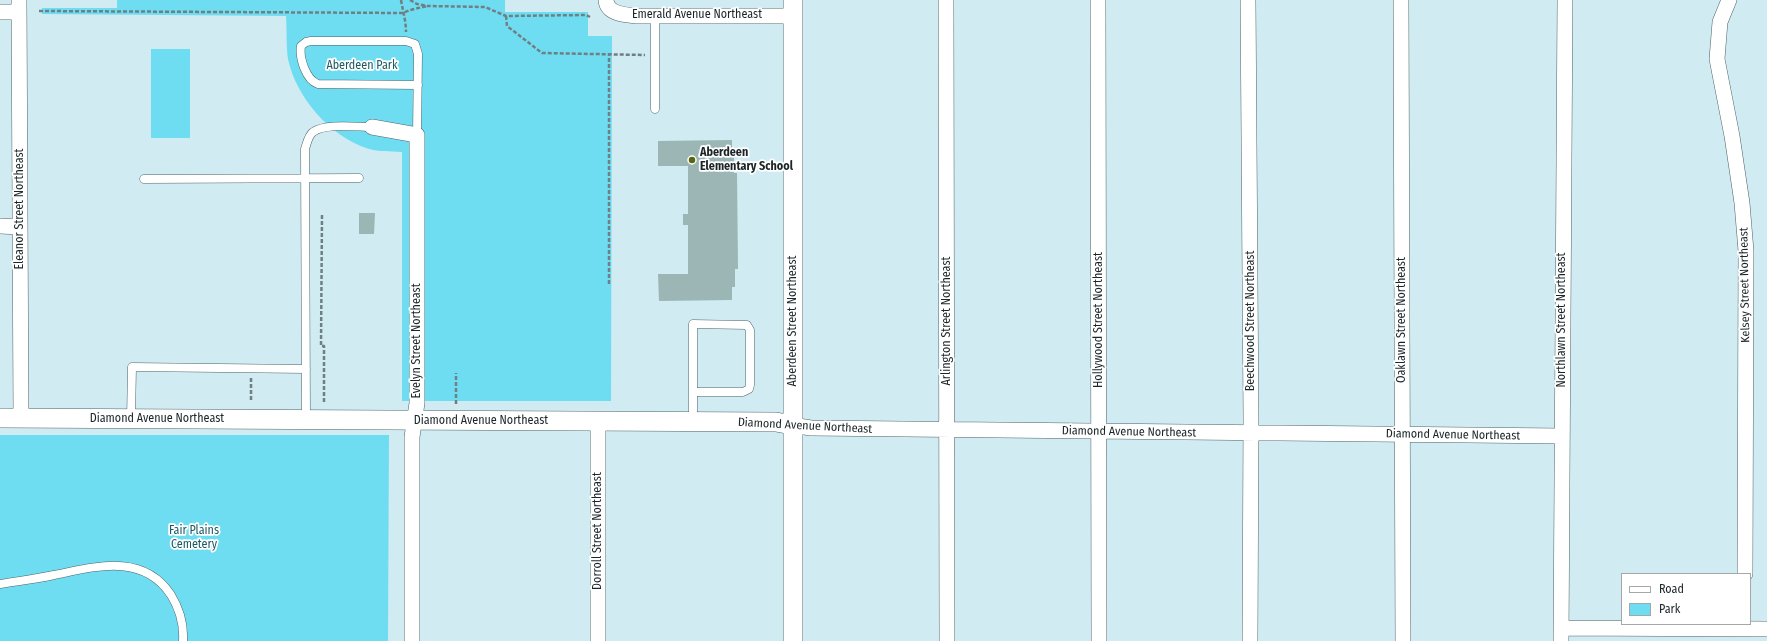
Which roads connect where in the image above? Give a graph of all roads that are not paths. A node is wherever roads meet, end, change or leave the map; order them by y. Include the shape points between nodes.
1 (946, 0) edge
2 (1098, 0) edge
3 (1248, 0) edge
4 (1401, 0) edge
5 (1565, 0) edge
6 (1729, 0) edge
7 (606, 1) edge
8 (19, 6) edge
9 (793, 8) edge
10 (0, 12) edge
11 (655, 16) junction
12 (418, 85) junction
13 (655, 109) dead end
14 (372, 127) joint
15 (417, 135) junction
16 (305, 178) junction
17 (359, 178) dead end
18 (144, 179) dead end
19 (0, 226) edge
20 (19, 227) junction
21 (306, 369) junction
22 (693, 392) junction
23 (0, 418) edge
24 (21, 418) junction
25 (131, 418) junction
26 (306, 419) junction
27 (415, 420) junction
28 (598, 422) junction
29 (693, 422) junction
30 (792, 425) junction
31 (947, 430) junction
32 (1099, 432) junction
33 (1250, 434) junction
34 (1403, 435) junction
35 (1562, 436) junction
36 (1745, 573) edge
37 (0, 584) edge
38 (1767, 629) edge
39 (1745, 631) edge
40 (1561, 635) edge
41 (182, 641) edge
42 (412, 641) edge
43 (598, 641) edge
44 (793, 641) edge
45 (947, 641) edge
46 (1099, 641) edge
47 (1250, 641) edge
48 (1403, 641) edge

1 - 31 street, Arlington Street Northeast
2 - 32 street, Hollywood Street Northeast
3 - 33 street, Beechwood Street Northeast
4 - 34 street, Oaklawn Street Northeast
5 - 35 street, Northlawn Street Northeast
6 - 36 street, Kelsey Street Northeast via 1720,22 1717,59 1732,136 1746,251
7 - 11 street, Emerald Avenue Northeast via 610,9 618,13
8 - 10 street
8 - 20 street, Eleanor Street Northeast
9 - 11 street, Emerald Avenue Northeast
9 - 30 street, Aberdeen Street Northeast
11 - 13 lane
12 - 12 lane via 415,44 406,41 312,41 301,46 300,52 308,78 318,84
12 - 15 lane
14 - 15 street
14 - 16 lane via 329,127 320,128 312,133 305,149
15 - 27 street, Evelyn Street Northeast
16 - 17 lane
16 - 18 lane
16 - 21 lane
19 - 20 street
20 - 24 street, Eleanor Street Northeast
21 - 25 lane via 132,367
21 - 26 lane
22 - 22 lane via 693,324 747,325 750,330 748,388 743,392
22 - 29 lane
23 - 24 street, Diamond Avenue Northeast
24 - 25 street, Diamond Avenue Northeast
25 - 26 street, Diamond Avenue Northeast
26 - 27 street, Diamond Avenue Northeast
27 - 28 street, Diamond Avenue Northeast
27 - 42 street, Evelyn Street Northeast via 412,438
28 - 29 street, Diamond Avenue Northeast
28 - 43 street, Dorroll Street Northeast
29 - 30 street, Diamond Avenue Northeast via 776,422
30 - 31 street, Diamond Avenue Northeast via 811,428
30 - 44 street, Aberdeen Street Northeast
31 - 32 street, Diamond Avenue Northeast
31 - 45 street, Arlington Street Northeast
32 - 33 street, Diamond Avenue Northeast
32 - 46 street, Hollywood Street Northeast
33 - 34 street, Diamond Avenue Northeast
33 - 47 street, Beechwood Street Northeast
34 - 35 street, Diamond Avenue Northeast
34 - 48 street, Oaklawn Street Northeast
35 - 40 street, Northlawn Street Northeast
37 - 41 lane via 90,567 131,567 154,577 166,587 177,605
38 - 39 street
39 - 40 street

